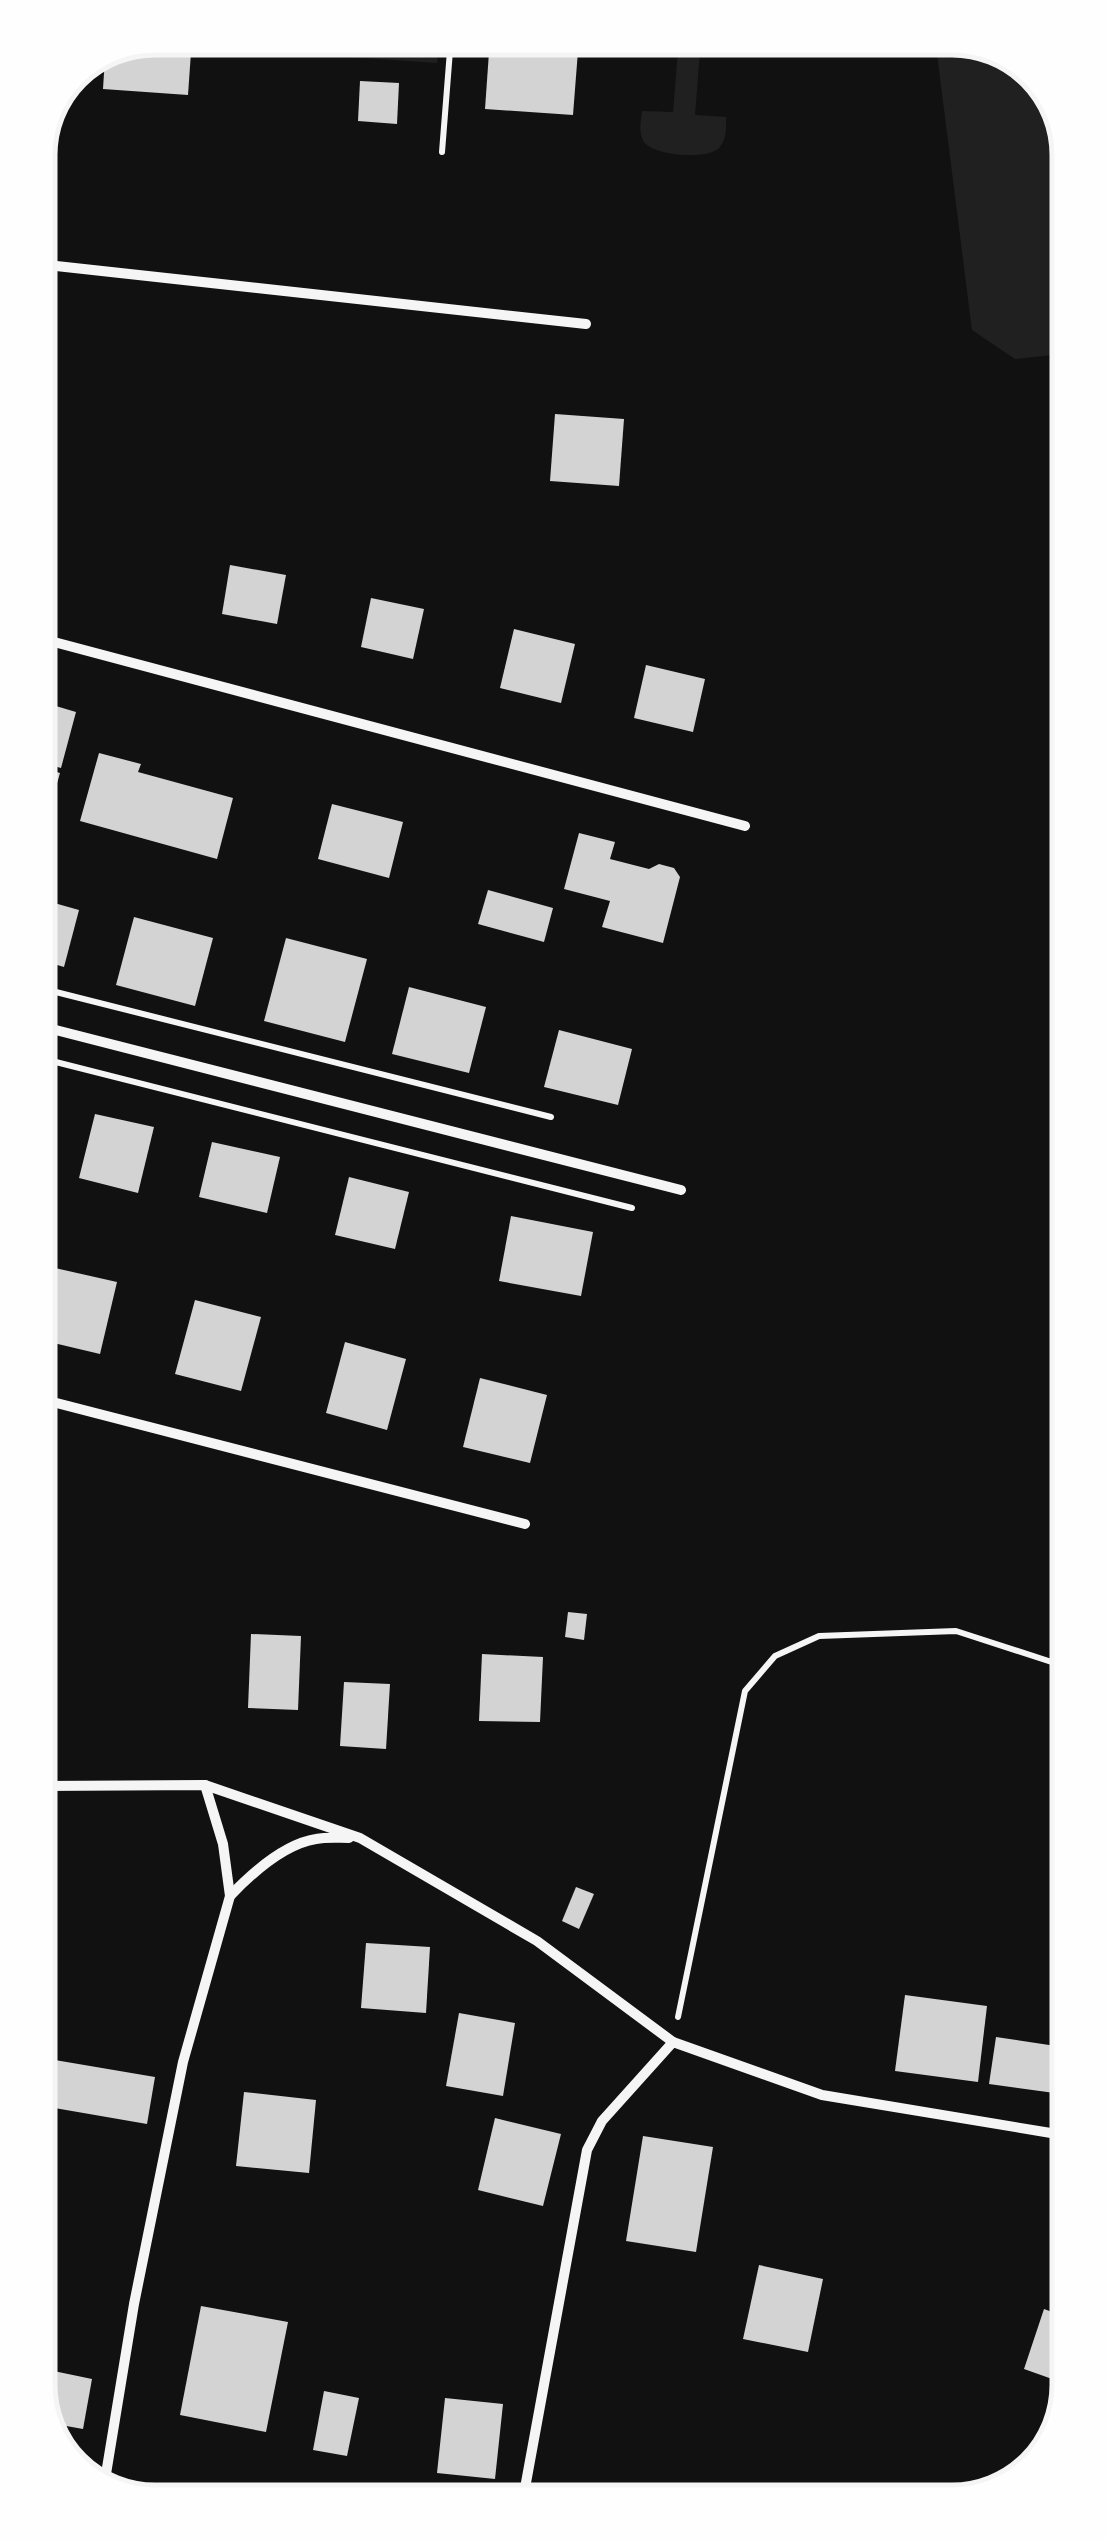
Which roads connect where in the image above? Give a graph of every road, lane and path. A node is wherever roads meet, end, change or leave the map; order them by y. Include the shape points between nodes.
1 (450, 55) edge
2 (442, 152) dead end
3 (55, 266) edge
4 (586, 324) dead end
5 (55, 642) edge
6 (745, 826) dead end
7 (55, 992) edge
8 (55, 1030) edge
9 (55, 1062) edge
10 (550, 1117) dead end
11 (681, 1190) dead end
12 (632, 1208) dead end
13 (55, 1403) edge
14 (524, 1524) dead end
15 (1052, 1661) edge
16 (205, 1785) junction
17 (55, 1786) edge
18 (360, 1838) junction
19 (230, 1896) junction
20 (673, 2042) junction
21 (1052, 2133) edge
22 (106, 2473) edge
23 (526, 2485) edge

1 - 2 path
3 - 4 street
5 - 6 street
7 - 10 path
8 - 11 street
9 - 12 path
13 - 14 street
15 - 20 path via 956,1631 819,1636 775,1656 745,1690
16 - 17 street
16 - 18 street
16 - 19 street
18 - 19 street via 314,1839 254,1870
18 - 20 street via 537,1941
19 - 22 street via 183,2062
20 - 21 street via 822,2095
20 - 23 street via 602,2120 588,2150

